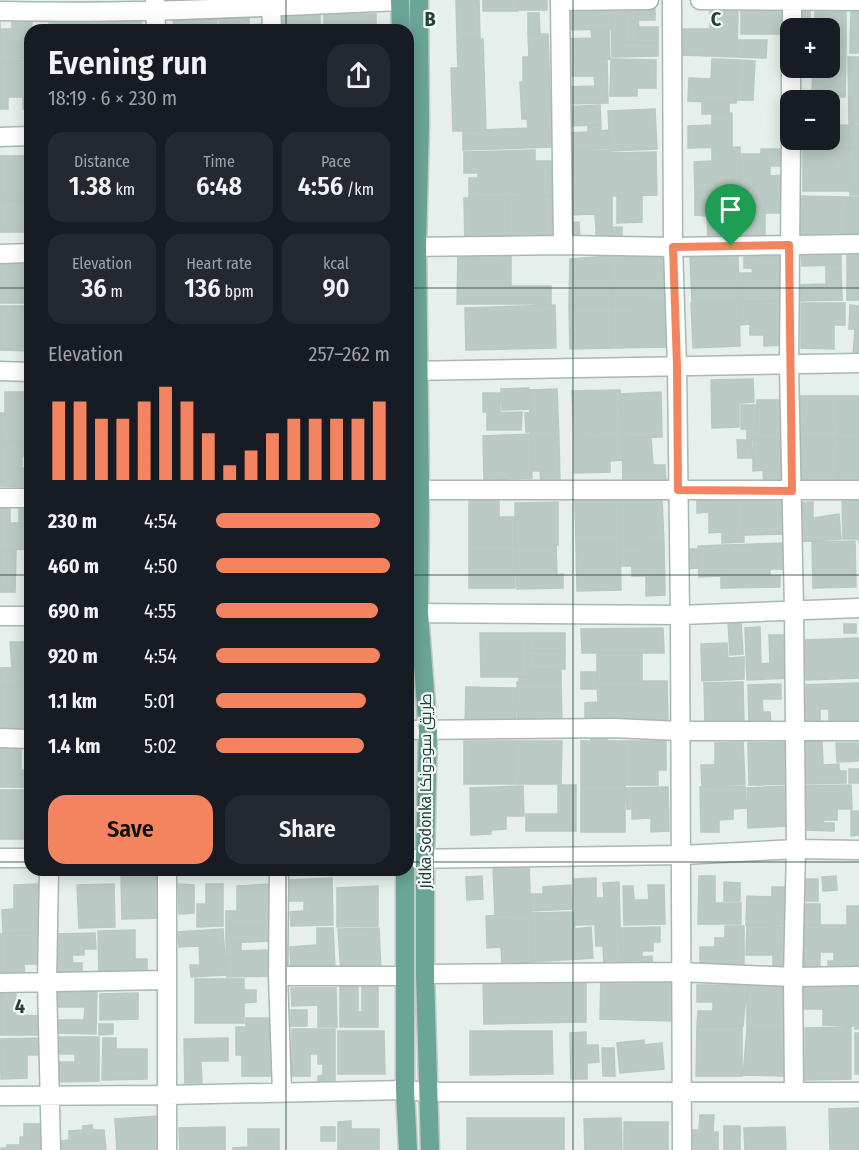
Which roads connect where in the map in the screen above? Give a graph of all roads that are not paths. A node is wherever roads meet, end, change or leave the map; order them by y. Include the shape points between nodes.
1 (400, 0) edge
2 (419, 0) edge
3 (649, 0) edge
4 (672, 0) edge
5 (700, 0) edge
6 (792, 0) edge
7 (560, 1) edge
8 (859, 1) edge
9 (271, 4) edge
10 (155, 5) edge
11 (0, 11) edge
12 (43, 14) edge
13 (792, 18) edge
14 (156, 24) edge
15 (272, 24) edge
16 (401, 24) edge
17 (414, 124) edge
18 (24, 136) edge
19 (0, 137) edge
20 (790, 150) edge
21 (859, 244) edge
22 (563, 245) junction
23 (789, 245) junction
24 (414, 247) edge
25 (673, 247) junction
26 (24, 253) edge
27 (0, 254) edge
28 (859, 363) edge
29 (789, 365) junction
30 (677, 366) junction
31 (0, 371) edge
32 (414, 371) edge
33 (24, 372) edge
34 (414, 388) edge
35 (420, 490) junction
36 (678, 490) junction
37 (859, 490) edge
38 (792, 491) junction
39 (0, 498) edge
40 (24, 498) edge
41 (859, 608) edge
42 (794, 609) junction
43 (414, 613) edge
44 (680, 615) junction
45 (0, 616) edge
46 (24, 616) edge
47 (414, 730) edge
48 (794, 730) junction
49 (428, 731) junction
50 (679, 731) junction
51 (859, 731) edge
52 (0, 738) edge
53 (24, 739) edge
54 (796, 849) junction
55 (859, 850) edge
56 (682, 855) junction
57 (0, 858) edge
58 (24, 858) edge
59 (417, 859) edge
60 (50, 876) edge
61 (167, 876) edge
62 (279, 876) edge
63 (405, 876) edge
64 (680, 972) junction
65 (425, 974) junction
66 (278, 976) junction
67 (405, 976) junction
68 (859, 976) edge
69 (793, 977) junction
70 (166, 980) junction
71 (47, 982) junction
72 (0, 983) edge
73 (405, 1090) junction
74 (794, 1091) junction
75 (282, 1092) junction
76 (428, 1092) junction
77 (859, 1092) edge
78 (680, 1093) junction
79 (166, 1095) junction
80 (0, 1096) edge
81 (48, 1097) junction
82 (51, 1150) edge
83 (167, 1150) edge
84 (408, 1150) edge
85 (430, 1150) edge
86 (682, 1150) edge

1 - 9 street
1 - 16 main road
2 - 17 main road, Jidka Sodonka طريق سودونكا
3 - 7 street
4 - 25 street
5 - 6 street
6 - 8 street
6 - 13 street
7 - 22 street
9 - 10 street
9 - 15 street
10 - 12 street
10 - 14 street
11 - 12 street
18 - 19 street
20 - 23 street
21 - 23 street
22 - 24 street
22 - 25 street
23 - 25 street
23 - 29 street
25 - 30 street
26 - 27 street
28 - 29 street
29 - 30 street
29 - 38 street
30 - 32 street
30 - 36 street
31 - 33 street
34 - 35 main road, Jidka Sodonka طريق سودونكا
35 - 36 street
35 - 43 main road, Jidka Sodonka طريق سودونكا
36 - 38 street
36 - 44 street
37 - 38 street
38 - 42 street
39 - 40 street
41 - 42 street
42 - 44 street
42 - 48 street
43 - 44 street
43 - 49 main road, Jidka Sodonka طريق سودونكا
44 - 50 street
45 - 46 street
47 - 49 street
48 - 50 street
48 - 51 street
48 - 54 street
49 - 50 street
49 - 59 main road, Jidka Sodonka طريق سودونكا
50 - 56 street
52 - 53 street
54 - 55 street
54 - 56 street
54 - 69 street
56 - 59 street
56 - 64 street
57 - 58 street
59 - 65 main road, Jidka Sodonka طريق سودونكا
60 - 71 street
61 - 70 street
62 - 66 street
63 - 67 main road, Jidka Sodonka طريق سودونكا
64 - 65 street
64 - 69 street
64 - 78 street
65 - 76 main road, Jidka Sodonka طريق سودونكا
66 - 67 street
66 - 75 street
67 - 73 main road, Jidka Sodonka طريق سودونكا
68 - 69 street
69 - 74 street
70 - 71 street
70 - 79 street
71 - 72 street
71 - 81 street
73 - 75 street
73 - 76 street
73 - 84 main road, Jidka Sodonka طريق سودونكا
74 - 77 street
74 - 78 street
75 - 79 street
76 - 78 street
76 - 85 main road, Jidka Sodonka طريق سودونكا
78 - 86 street
79 - 81 street
79 - 83 street
80 - 81 street
81 - 82 street

